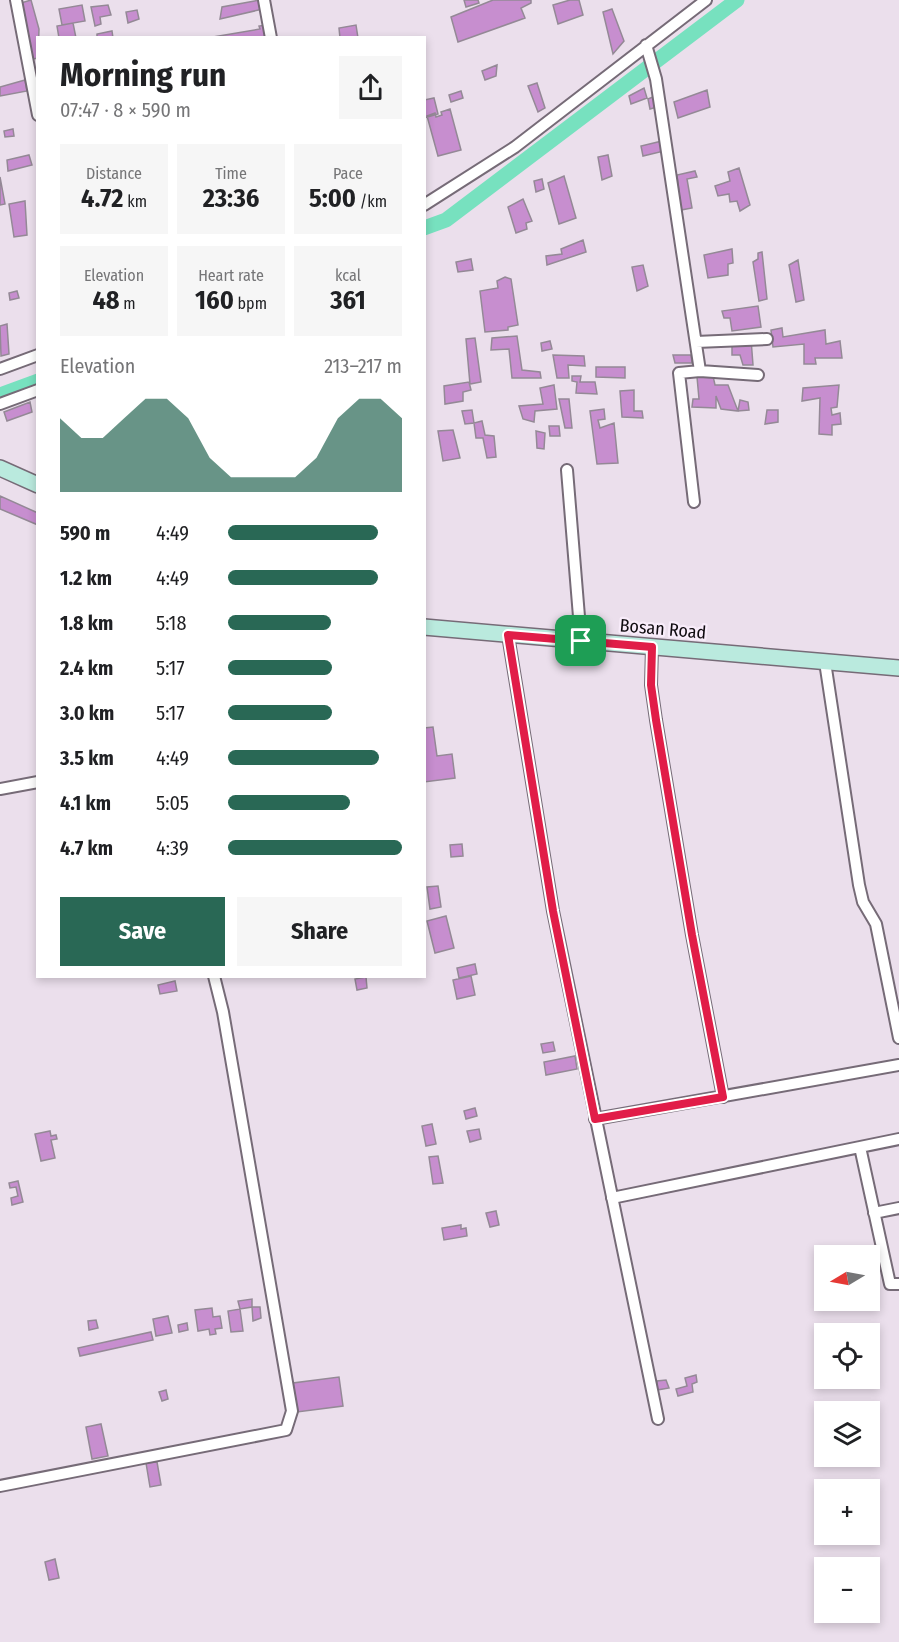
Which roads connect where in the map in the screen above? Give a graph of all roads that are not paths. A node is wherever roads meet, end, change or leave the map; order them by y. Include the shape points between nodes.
1 (16, 0) edge
2 (264, 0) edge
3 (706, 0) edge
4 (271, 36) edge
5 (647, 49) junction
6 (36, 105) edge
7 (426, 204) edge
8 (766, 339) dead end
9 (696, 342) junction
10 (36, 356) edge
11 (0, 369) edge
12 (700, 371) junction
13 (758, 375) dead end
14 (36, 391) edge
15 (0, 404) edge
16 (0, 468) edge
17 (567, 470) dead end
18 (36, 484) edge
19 (694, 502) dead end
20 (426, 627) edge
21 (508, 635) junction
22 (581, 641) junction
23 (652, 647) junction
24 (825, 662) junction
25 (899, 668) edge
26 (36, 782) edge
27 (0, 789) edge
28 (214, 978) edge
29 (899, 1038) edge
30 (899, 1065) edge
31 (723, 1097) junction
32 (595, 1119) junction
33 (899, 1139) edge
34 (860, 1147) junction
35 (612, 1198) junction
36 (899, 1208) edge
37 (874, 1213) junction
38 (899, 1284) edge
39 (658, 1419) dead end
40 (0, 1486) edge

1 - 6 street
2 - 4 street
3 - 5 street
5 - 7 street via 515,147
5 - 9 street via 656,79
8 - 9 street
9 - 12 street
10 - 11 street
12 - 13 street
12 - 19 street via 684,372 678,379
14 - 15 street
16 - 18 main road
17 - 22 street
20 - 21 main road, Bosan Road
21 - 22 main road, Bosan Road
21 - 32 street via 553,911
22 - 23 main road, Bosan Road
23 - 24 main road, Bosan Road
23 - 31 street via 651,685 656,720
24 - 25 main road, Bosan Road
24 - 29 street via 859,885 863,902 876,924
26 - 27 street
28 - 40 street via 292,1411 286,1430
30 - 31 street
31 - 32 street
32 - 35 street
33 - 34 street
34 - 35 street
34 - 37 street
35 - 39 street
36 - 37 street
37 - 38 street via 890,1284

